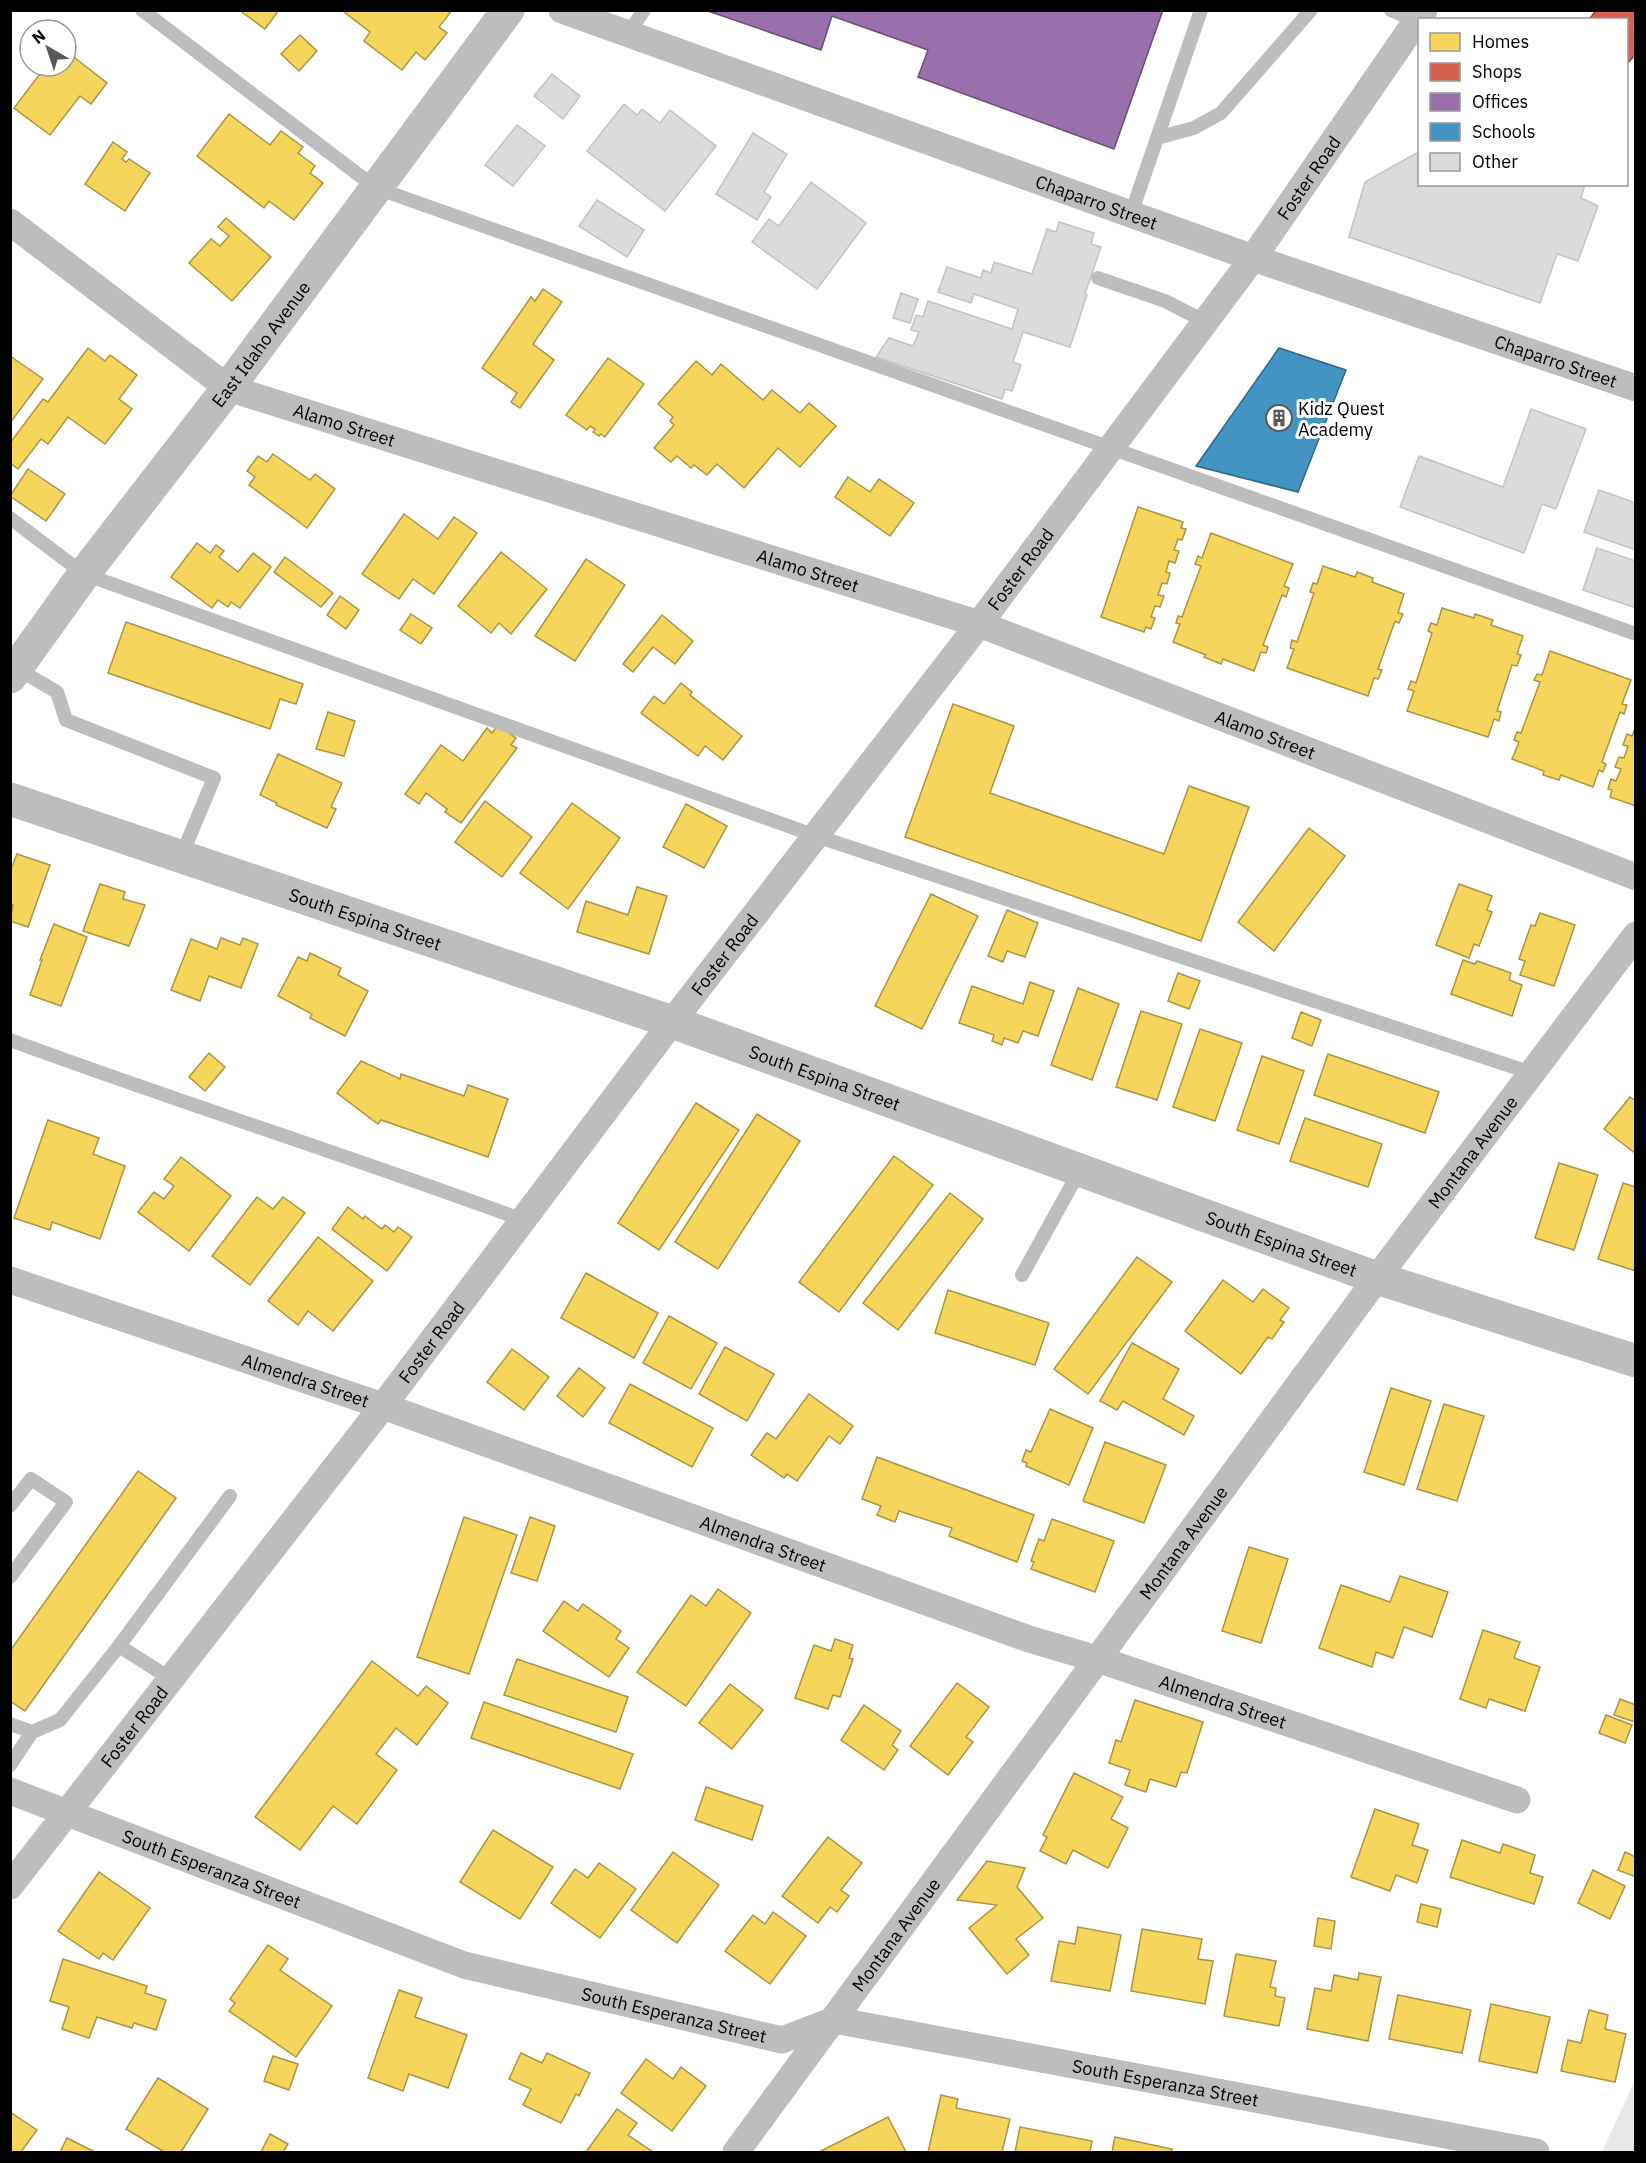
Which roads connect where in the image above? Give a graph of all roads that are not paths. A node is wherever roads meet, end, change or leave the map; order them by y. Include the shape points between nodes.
1 (142, 10) edge
2 (508, 10) edge
3 (562, 10) edge
4 (644, 10) edge
5 (1201, 10) edge
6 (1311, 10) edge
7 (1391, 10) edge
8 (1421, 16) edge
9 (1418, 20) edge
10 (628, 34) junction
11 (1157, 138) junction
12 (376, 188) junction
13 (1131, 214) junction
14 (10, 222) edge
15 (1253, 258) junction
16 (1098, 278) dead end
17 (1206, 322) junction
18 (228, 388) junction
19 (1635, 388) edge
20 (1110, 449) junction
21 (10, 518) edge
22 (84, 574) junction
23 (979, 624) junction
24 (1635, 634) edge
25 (13, 672) edge
26 (10, 799) edge
27 (816, 836) junction
28 (181, 857) junction
29 (1635, 877) edge
30 (1635, 935) edge
31 (672, 1022) junction
32 (10, 1040) edge
33 (1532, 1073) junction
34 (1080, 1170) junction
35 (523, 1220) junction
36 (1022, 1275) dead end
37 (1377, 1278) junction
38 (10, 1280) edge
39 (1635, 1361) edge
40 (383, 1406) junction
41 (230, 1496) dead end
42 (10, 1506) edge
43 (10, 1577) edge
44 (119, 1646) junction
45 (1097, 1659) junction
46 (171, 1679) junction
47 (10, 1724) edge
48 (32, 1732) junction
49 (10, 1765) edge
50 (10, 1791) edge
51 (1517, 1800) dead end
52 (67, 1812) junction
53 (10, 1886) edge
54 (834, 2020) junction
55 (736, 2152) edge
56 (1536, 2152) edge

1 - 12 lane
2 - 12 street, East Idaho Avenue
3 - 10 street, Chaparro Street
4 - 10 lane
5 - 11 lane
6 - 11 lane via 1221,113 1194,128
7 - 8 lane
9 - 15 street, Foster Road
10 - 13 street, Chaparro Street
11 - 13 lane
12 - 18 street, East Idaho Avenue
12 - 20 lane
13 - 15 street, Chaparro Street
14 - 18 street, Alamo Street
15 - 17 street, Foster Road
15 - 19 street, Chaparro Street
16 - 17 lane via 1165,302
17 - 20 street, Foster Road
18 - 22 street, East Idaho Avenue
18 - 23 street, Alamo Street
20 - 23 street, Foster Road
20 - 24 lane
21 - 22 lane
22 - 25 street, East Idaho Avenue
22 - 27 lane
23 - 27 street, Foster Road
23 - 29 street, Alamo Street
25 - 28 lane via 57,692 66,720 214,778
26 - 28 street, South Espina Street
27 - 31 street, Foster Road
27 - 33 lane
28 - 31 street, South Espina Street
30 - 33 street, Montana Avenue
31 - 34 street, South Espina Street
31 - 35 street, Foster Road
32 - 35 lane
33 - 37 street, Montana Avenue
34 - 36 lane
34 - 37 street, South Espina Street
35 - 40 street, Foster Road
37 - 39 street, South Espina Street
37 - 45 street, Montana Avenue
38 - 40 street, Almendra Street
40 - 45 street, Almendra Street via 1029,1639
40 - 46 street, Foster Road
41 - 44 lane
42 - 43 lane via 31,1479 66,1502
44 - 46 lane
44 - 48 lane via 60,1720
45 - 51 street, Almendra Street
45 - 54 street, Montana Avenue
46 - 52 street, Foster Road
47 - 48 lane
48 - 49 lane
50 - 52 street, South Esperanza Street
52 - 53 street, Foster Road
52 - 54 street, South Esperanza Street via 464,1965 782,2040
54 - 55 street, Montana Avenue
54 - 56 street, South Esperanza Street

